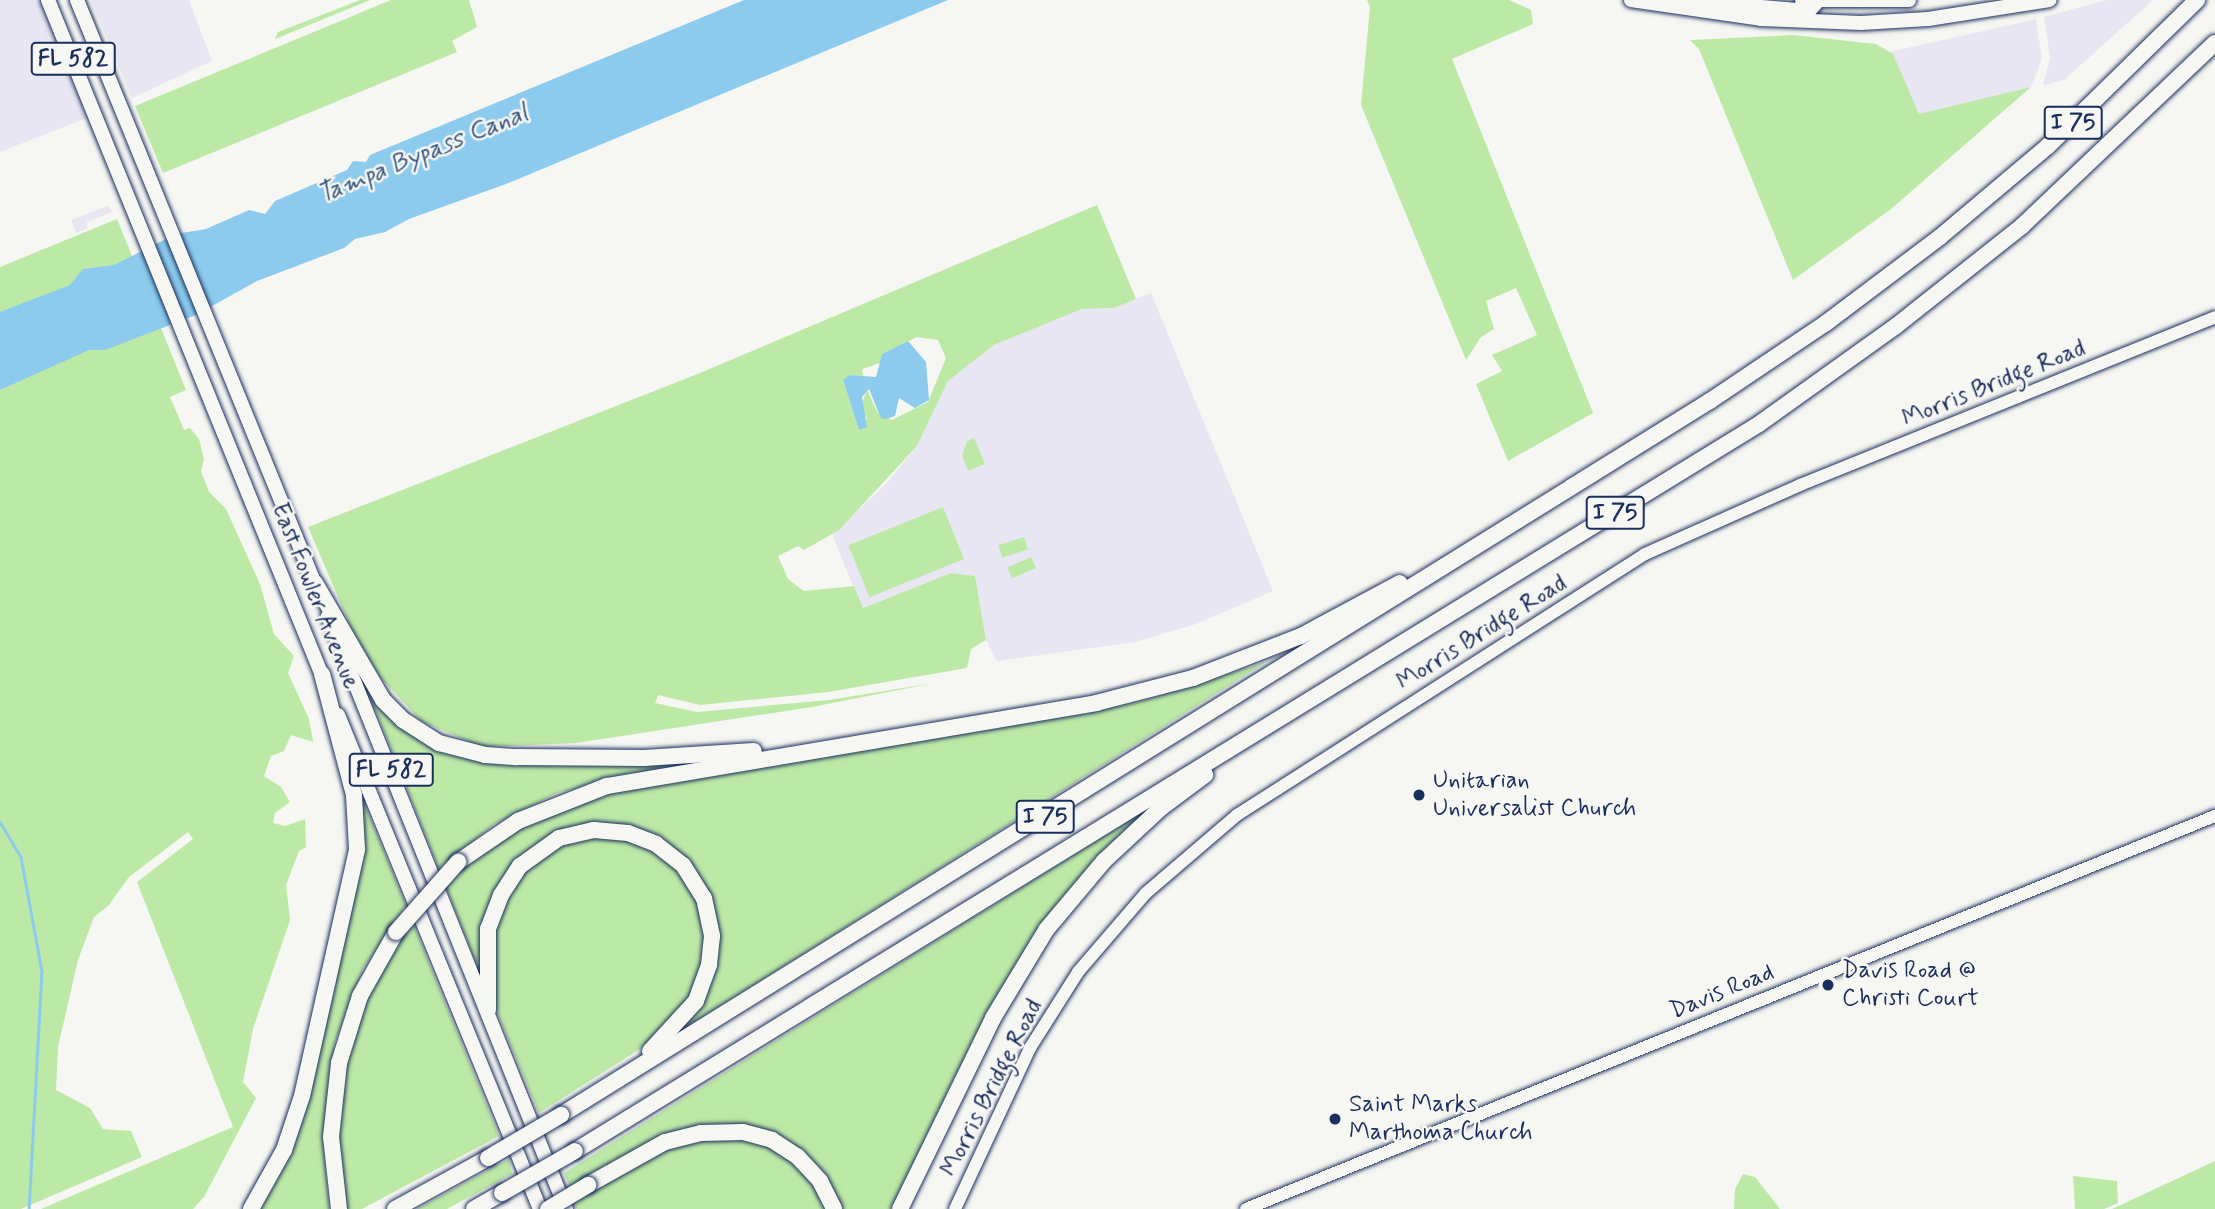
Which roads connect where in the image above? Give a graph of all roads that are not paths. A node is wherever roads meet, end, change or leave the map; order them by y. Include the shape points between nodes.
1 (48, 0) edge
2 (77, 0) edge
3 (1631, 0) edge
4 (1802, 0) edge
5 (1909, 0) edge
6 (2050, 0) edge
7 (2197, 0) edge
8 (1818, 1) edge
9 (1673, 3) edge
10 (2215, 43) edge
11 (2215, 317) edge
12 (1519, 519) junction
13 (314, 583) junction
14 (322, 674) junction
15 (1328, 690) junction
16 (833, 746) junction
17 (2215, 817) edge
18 (488, 1010) junction
19 (564, 1113) junction
20 (251, 1209) edge
21 (338, 1209) edge
22 (395, 1209) edge
23 (474, 1209) edge
24 (540, 1209) edge
25 (548, 1209) edge
26 (566, 1209) edge
27 (834, 1209) edge
28 (900, 1209) edge
29 (955, 1209) edge
30 (1246, 1209) edge

1 - 14 main road, East Fowler Avenue / FL 582
2 - 13 main road, East Fowler Avenue / FL 582
3 - 9 main road
4 - 8 main road
5 - 8 main road
6 - 9 main road via 1928,19 1861,23 1761,19
7 - 12 highway, I 75 via 2048,146 1884,282 1710,401
8 - 9 main road via 1809,10
10 - 15 highway, I 75 via 2022,226 1851,360 1711,454
11 - 29 street, Morris Bridge Road via 1800,485 1645,554 1237,815 1178,860 1078,972 1030,1048
12 - 16 highway via 1301,636 1193,678 1097,703
12 - 19 highway, I 75
13 - 16 highway via 383,700 421,734 462,751 517,757 644,758
13 - 18 main road, East Fowler Avenue / FL 582
14 - 20 highway via 354,795 357,849 302,1096 284,1150
14 - 24 main road, East Fowler Avenue / FL 582
15 - 23 highway, I 75, bridge
15 - 28 highway via 1162,807 1069,901 1005,994
16 - 21 highway, bridge via 584,793 518,821 458,862 396,932 360,996 339,1063 331,1122
17 - 30 street, Davis Road
18 - 19 highway via 488,929 509,880 532,854 576,833 611,830 649,840 683,865 704,898 712,936 709,965 696,1001 665,1040
18 - 26 main road, East Fowler Avenue / FL 582
19 - 22 highway, I 75, bridge
25 - 27 highway, bridge via 665,1142 734,1131 762,1136 797,1156 820,1181

